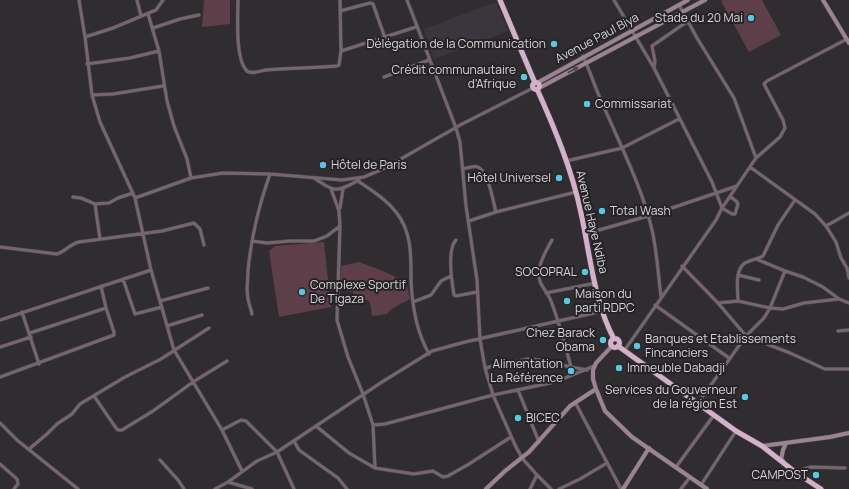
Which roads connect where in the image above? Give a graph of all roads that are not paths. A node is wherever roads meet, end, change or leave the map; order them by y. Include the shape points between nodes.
1 (79, 0) edge
2 (137, 0) edge
3 (163, 0) edge
4 (238, 0) edge
5 (340, 0) edge
6 (407, 0) edge
7 (500, 0) edge
8 (614, 0) edge
9 (688, 0) edge
10 (705, 0) edge
11 (824, 1) edge
12 (679, 5) junction
13 (340, 11) junction
14 (683, 12) junction
15 (148, 14) junction
16 (199, 15) dead end
17 (141, 16) junction
18 (688, 21) junction
19 (416, 27) junction
20 (153, 28) junction
21 (632, 30) junction
22 (636, 37) junction
23 (85, 38) junction
24 (384, 38) junction
25 (848, 41) edge
26 (341, 51) junction
27 (159, 52) junction
28 (583, 56) junction
29 (429, 60) junction
30 (586, 63) junction
31 (87, 64) junction
32 (654, 68) junction
33 (384, 77) dead end
34 (164, 86) junction
35 (536, 86) junction
36 (92, 95) junction
37 (679, 119) junction
38 (456, 128) junction
39 (622, 148) junction
40 (756, 158) junction
41 (566, 161) junction
42 (750, 167) junction
43 (463, 169) junction
44 (270, 174) junction
45 (314, 177) junction
46 (364, 177) junction
47 (191, 178) junction
48 (358, 181) junction
49 (737, 186) junction
50 (343, 188) junction
51 (331, 189) junction
52 (576, 192) junction
53 (716, 192) junction
54 (133, 193) junction
55 (730, 196) junction
56 (73, 197) dead end
57 (135, 198) junction
58 (795, 200) junction
59 (95, 204) junction
60 (722, 208) junction
61 (339, 211) junction
62 (496, 212) junction
63 (849, 212) edge
64 (648, 216) junction
65 (469, 221) junction
66 (340, 226) junction
67 (826, 226) junction
68 (143, 233) junction
69 (585, 234) junction
70 (100, 238) junction
71 (456, 240) dead end
72 (552, 240) dead end
73 (252, 242) junction
74 (204, 245) dead end
75 (0, 247) edge
76 (756, 259) junction
77 (682, 266) junction
78 (848, 268) edge
79 (151, 270) junction
80 (785, 271) junction
81 (738, 275) junction
82 (451, 276) junction
83 (849, 278) edge
84 (123, 279) junction
85 (758, 280) dead end
86 (596, 284) junction
87 (101, 286) junction
88 (208, 288) dead end
89 (477, 292) junction
90 (546, 294) junction
91 (661, 296) junction
92 (839, 299) junction
93 (160, 301) junction
94 (738, 301) junction
95 (413, 302) junction
96 (718, 303) junction
97 (849, 303) edge
98 (655, 305) junction
99 (162, 307) junction
100 (106, 308) junction
101 (770, 308) junction
102 (602, 311) junction
103 (22, 312) junction
104 (252, 314) dead end
105 (202, 315) dead end
106 (0, 320) edge
107 (557, 322) junction
108 (167, 326) junction
109 (209, 328) dead end
110 (849, 330) edge
111 (838, 331) dead end
112 (30, 333) junction
113 (746, 336) junction
114 (31, 337) junction
115 (480, 338) junction
116 (614, 339) junction
117 (612, 346) junction
118 (618, 346) junction
119 (0, 347) edge
120 (174, 350) junction
121 (624, 350) junction
122 (428, 354) junction
123 (729, 358) junction
124 (227, 361) dead end
125 (39, 364) junction
126 (571, 366) junction
127 (594, 366) junction
128 (485, 368) junction
129 (849, 369) edge
130 (587, 370) junction
131 (0, 377) edge
132 (193, 382) junction
133 (596, 389) junction
134 (518, 390) junction
135 (363, 394) junction
136 (493, 395) junction
137 (94, 396) junction
138 (575, 402) junction
139 (698, 403) junction
140 (714, 415) junction
141 (0, 424) edge
142 (373, 425) junction
143 (316, 426) junction
144 (222, 430) junction
145 (736, 432) junction
146 (849, 433) edge
147 (511, 437) junction
148 (294, 441) junction
149 (539, 442) junction
150 (786, 443) junction
151 (762, 446) junction
152 (650, 448) junction
153 (29, 449) junction
154 (277, 452) junction
155 (522, 458) junction
156 (160, 460) dead end
157 (783, 461) junction
158 (608, 463) junction
159 (0, 464) edge
160 (676, 467) junction
161 (375, 468) junction
162 (845, 468) dead end
163 (242, 471) junction
164 (795, 472) junction
165 (537, 475) junction
166 (690, 477) junction
167 (228, 482) junction
168 (701, 485) junction
169 (14, 489) edge
170 (78, 489) edge
171 (184, 489) edge
172 (215, 489) edge
173 (251, 489) edge
174 (294, 489) edge
175 (347, 489) edge
176 (486, 489) edge
177 (530, 489) edge
178 (551, 489) edge
179 (559, 489) edge
180 (622, 489) edge
181 (681, 489) edge
182 (707, 489) edge
183 (821, 489) edge

1 - 23 street
2 - 17 street
3 - 15 street via 156,10
4 - 26 street via 239,48 248,72 337,66 340,64
5 - 13 street
6 - 19 street
7 - 35 highway, Avenue Haye Ndiba
8 - 21 street
9 - 12 street, Avenue Paul Biya
10 - 14 street
11 - 25 street
12 - 14 street
12 - 21 street, Avenue Paul Biya
13 - 24 street via 373,4
13 - 26 street
14 - 18 street
14 - 22 street
15 - 17 street
15 - 20 street
16 - 20 street
17 - 23 street
18 - 32 street via 652,46
18 - 40 street via 734,98
19 - 24 street
19 - 29 street
20 - 27 street
21 - 22 street
21 - 28 street, Avenue Paul Biya
22 - 30 street
22 - 32 street
23 - 31 street
24 - 26 street
25 - 40 street via 764,84 785,128 780,137
27 - 31 street
27 - 34 street
28 - 30 street
28 - 35 street, Avenue Paul Biya
29 - 33 street
29 - 38 street
35 -> 30 street
30 - 39 street
31 - 36 street
32 - 37 street
34 - 36 street
34 - 47 street
35 - 38 street
35 - 41 highway, Avenue Haye Ndiba
36 - 54 street via 100,122
37 - 39 street
37 - 53 street
38 - 43 street
38 - 46 street
39 - 41 street
39 - 64 street
40 - 42 street
41 - 52 highway, Avenue Haye Ndiba
42 - 49 street
42 - 58 street
43 - 62 street via 474,166 481,169
43 - 65 street
44 - 45 street
44 - 47 street via 223,173
44 - 73 street
45 - 46 street via 342,180
45 - 51 street
46 - 48 street
47 - 57 street
48 - 50 street
48 - 95 street via 396,212 403,224 412,258
49 - 53 street
49 - 55 street
50 - 51 street
50 - 61 street
51 - 61 street
52 - 62 street
52 - 69 highway, Avenue Haye Ndiba
53 - 60 street
53 - 64 street
54 - 57 street
54 - 59 street via 109,203
55 - 60 street
55 - 60 street via 738,204 734,214
56 - 59 street
57 - 68 street
58 - 67 street via 815,214
58 - 76 street via 778,225 763,256
59 - 70 street
60 - 77 street
61 - 66 street
62 - 65 street
63 - 67 street
64 - 69 street
64 - 91 street via 657,257
65 - 89 street
66 - 73 street via 327,236 314,241
66 - 135 street via 337,320
67 - 78 street
68 - 70 street
68 - 74 street via 174,229 194,223 200,229
68 - 79 street
69 - 86 highway, Avenue Haye Ndiba
70 - 75 street via 72,244 58,254
71 - 82 street via 452,246
72 - 90 street via 539,270 539,280
73 - 104 street via 247,289
76 - 80 street
76 - 81 street via 745,263
77 - 91 street
77 - 96 street
78 - 83 street
79 - 84 street
79 - 93 street
80 - 92 street via 823,287
80 - 101 street
81 - 85 street
81 - 94 street
82 - 89 street via 455,296
82 - 95 street via 441,281 431,295
84 - 87 street
84 - 99 street via 135,314
86 - 90 street
86 - 102 highway, Avenue Haye Ndiba
87 - 100 street
87 - 103 street
88 - 93 street
89 - 115 street
90 - 107 street via 552,302
91 - 98 street
92 - 97 street
92 - 101 street via 804,303 783,309
93 - 99 street
94 - 96 street
94 - 101 street
95 - 122 street via 419,333
96 - 113 street
98 - 121 street
98 - 123 street
99 - 108 street
100 - 112 street
100 - 125 street via 114,335
101 - 113 street
102 - 107 street
102 - 116 highway, Avenue Haye Ndiba
103 - 106 street
103 - 112 street
105 - 108 street
107 - 115 street
107 - 126 street
108 - 120 street
109 - 120 street
110 - 111 street
112 - 114 street
113 - 123 street
113 - 129 street via 825,369
114 - 119 street
114 - 125 street
115 - 122 street
115 - 128 street
116 - 117 highway
116 - 118 highway via 618,340
117 - 118 highway
117 - 127 street
118 - 121 highway
120 - 132 street
120 - 137 street
121 - 139 highway
122 - 135 street
123 - 139 street
124 - 132 street
125 - 131 street
126 - 128 street via 528,359
126 - 130 street
127 - 130 street
127 - 133 street via 593,379
128 - 136 street
130 - 134 street via 550,383
132 - 137 street via 122,430 116,428
132 - 144 street
133 - 138 street
133 - 152 street via 605,411 632,437
134 - 136 street
134 - 149 street
135 - 142 street
135 - 143 street
136 - 142 street
136 - 147 street
137 - 153 street via 77,407
138 - 149 street via 565,410
138 - 158 street
139 - 140 highway
140 - 145 highway
140 - 160 street
141 - 153 street
142 - 161 street
143 - 148 street
143 - 161 street via 349,453
144 - 154 street via 241,420 246,421
144 - 163 street
145 - 151 highway
145 - 168 street
146 - 150 street
147 - 155 street
147 - 161 street via 446,477 433,471 414,474
148 - 154 street
148 - 175 street via 299,450 338,478
149 - 155 street
150 - 151 street
150 - 157 street via 781,455
151 - 157 highway
152 - 160 street
152 - 180 street
153 - 170 street
154 - 163 street
154 - 174 street
155 - 165 street
155 - 176 street
156 - 171 street
157 - 164 highway
158 - 179 street
158 - 180 street
159 - 169 street via 17,480 18,484
160 - 166 street
162 - 164 street via 811,467
163 - 167 street
164 - 183 highway
165 - 177 street
165 - 178 street
166 - 168 street
166 - 181 street
167 - 172 street
167 - 173 street
168 - 182 street

